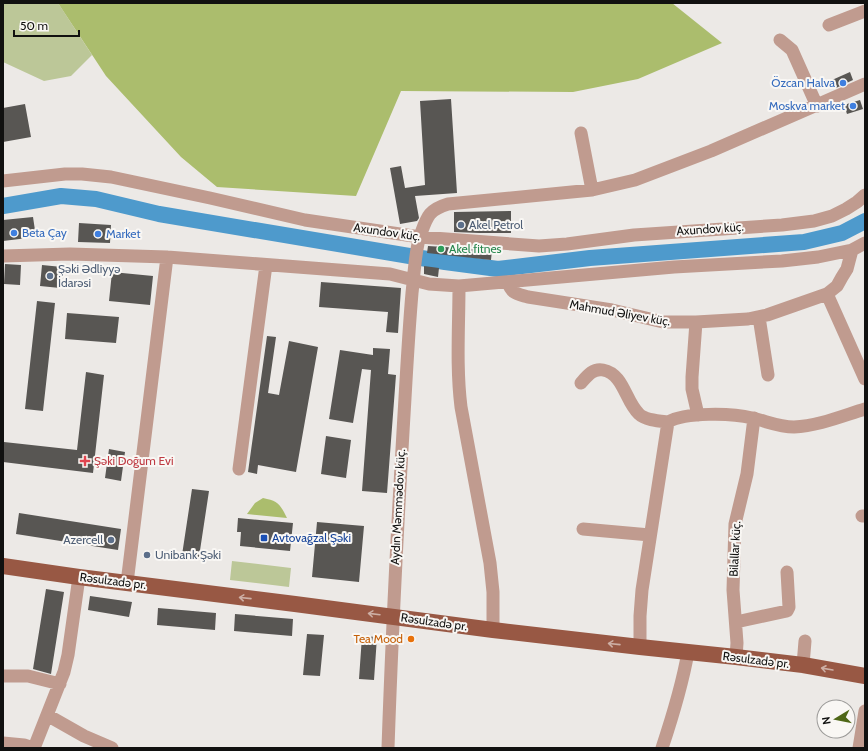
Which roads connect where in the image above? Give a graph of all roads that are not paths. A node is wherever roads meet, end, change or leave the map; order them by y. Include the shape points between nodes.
1 (865, 11) edge
2 (829, 25) dead end
3 (780, 40) dead end
4 (865, 84) edge
5 (817, 106) junction
6 (581, 133) dead end
7 (3, 181) edge
8 (592, 190) junction
9 (865, 195) edge
10 (419, 242) junction
11 (865, 243) edge
12 (852, 250) junction
13 (3, 256) edge
14 (167, 257) junction
15 (266, 265) junction
16 (413, 280) junction
17 (508, 282) junction
18 (459, 286) junction
19 (827, 294) junction
20 (759, 317) junction
21 (696, 322) junction
22 (768, 375) dead end
23 (865, 379) edge
24 (581, 383) dead end
25 (865, 409) edge
26 (698, 415) junction
27 (754, 418) junction
28 (668, 422) junction
29 (239, 469) dead end
30 (583, 529) dead end
31 (650, 535) junction
32 (3, 566) edge
33 (787, 572) dead end
34 (79, 577) junction
35 (126, 583) junction
36 (392, 616) junction
37 (736, 622) junction
38 (493, 630) junction
39 (805, 640) dead end
40 (640, 647) junction
41 (688, 652) junction
42 (736, 657) junction
43 (803, 665) junction
44 (3, 676) edge
45 (865, 676) edge
46 (60, 684) junction
47 (865, 711) edge
48 (47, 715) junction
49 (3, 743) edge
50 (34, 748) edge
51 (112, 748) edge
52 (388, 748) edge
53 (662, 748) edge
54 (859, 748) edge

1 - 2 street
3 - 5 street via 797,57
4 - 5 street, Aydın Məmmədov küç.
5 - 8 street, Aydın Məmmədov küç. via 655,173
6 - 8 street
7 - 10 street, Axundov küç. via 65,174 111,177 305,220
8 - 10 street, Aydın Məmmədov küç. via 437,207 430,213
9 - 10 street, Axundov küç. via 832,216 782,225 634,234 539,246
10 - 16 street, Aydın Məmmədov küç.
11 - 12 street
12 - 17 street via 818,258 674,267
12 - 19 street, Mahmud Əliyev küç. via 847,269 837,286
13 - 14 street via 62,254
14 - 15 street
14 - 35 street
15 - 16 street via 390,274
15 - 29 street
16 - 18 street via 438,286
16 - 36 street, Aydın Məmmədov küç.
17 - 18 street
17 - 21 street, Mahmud Əliyev küç. via 516,294 528,297 612,310 663,322
18 - 38 street via 459,390 490,563
19 - 20 street, Mahmud Əliyev küç.
19 - 23 street
20 - 21 street, Mahmud Əliyev küç.
20 - 22 street
21 - 26 street via 692,389
24 - 28 street via 593,371 611,372 639,415
25 - 27 street via 830,420 794,427 779,426
26 - 27 street
26 - 28 street via 684,416
27 - 37 street, Bilallar küç. via 746,474 735,524 733,590
28 - 31 street
30 - 31 street
31 - 40 street via 642,590
32 - 34 main road, Rəsulzadə pr.
33 - 37 street via 787,611
34 - 35 main road, Rəsulzadə pr.
34 - 46 street via 68,655
36 -> 35 main road, Rəsulzadə pr.
36 - 38 main road, Rəsulzadə pr.
36 - 52 street, Aydın Məmmədov küç.
37 - 42 street, Bilallar küç.
40 -> 38 main road, Rəsulzadə pr.
39 - 43 street
40 - 41 main road, Rəsulzadə pr.
41 - 42 main road, Rəsulzadə pr.
41 - 53 street via 678,701
42 - 43 main road, Rəsulzadə pr.
45 -> 43 main road, Rəsulzadə pr.
44 - 46 street via 28,676
46 - 48 street
47 - 54 street
48 - 50 street
48 - 51 street
49 - 50 street

